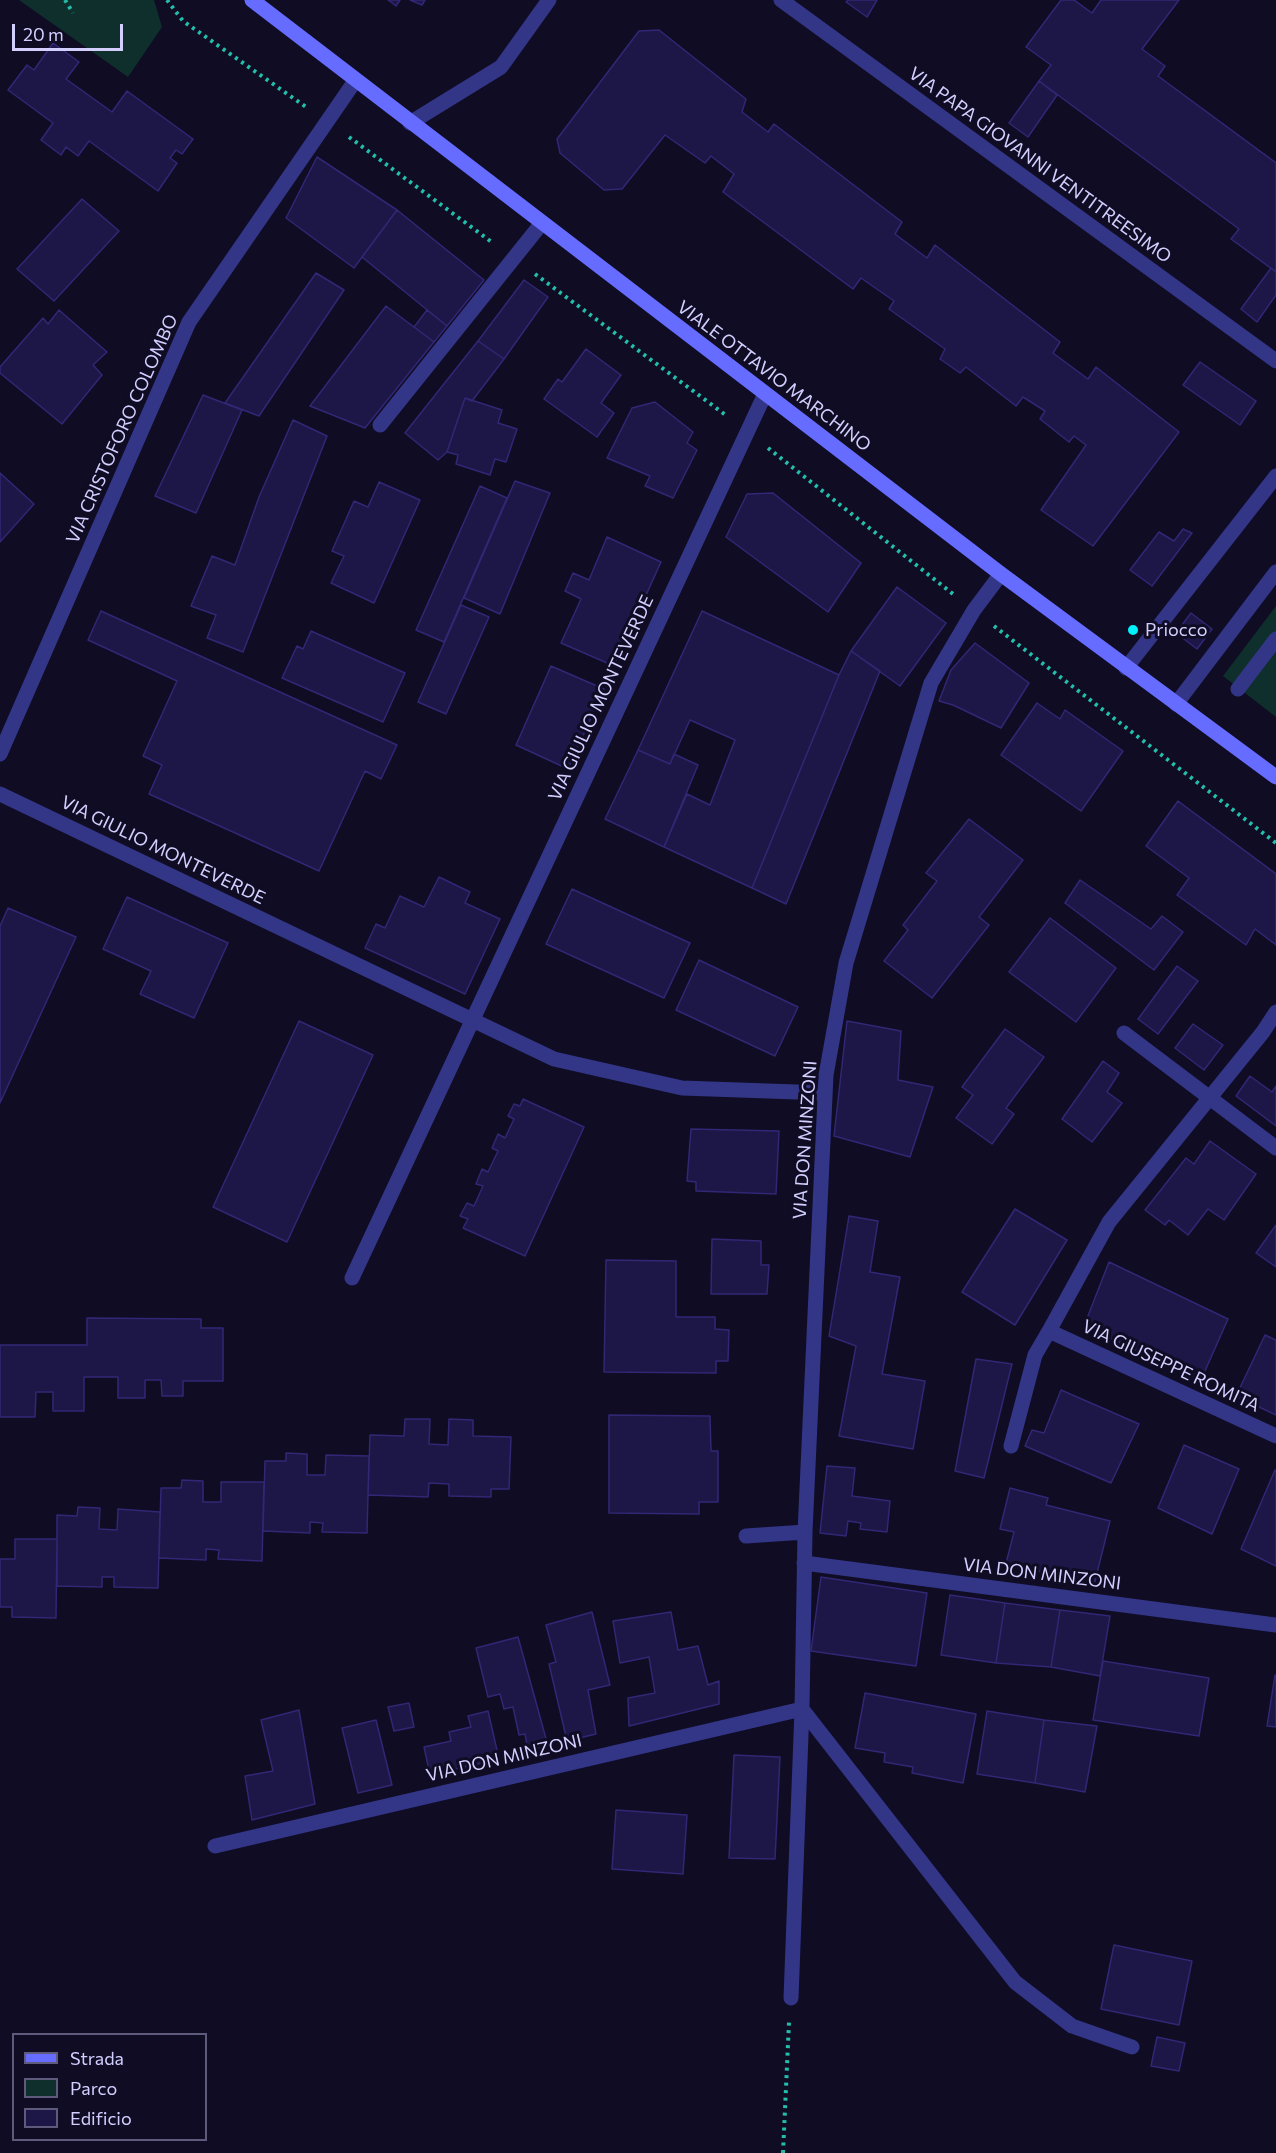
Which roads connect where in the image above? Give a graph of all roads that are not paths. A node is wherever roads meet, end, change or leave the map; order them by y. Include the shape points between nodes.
1 (252, 0) edge
2 (549, 0) edge
3 (781, 0) edge
4 (355, 81) junction
5 (410, 123) junction
6 (542, 223) junction
7 (1276, 361) edge
8 (765, 394) junction
9 (380, 425) dead end
10 (1276, 476) edge
11 (1276, 572) edge
12 (1001, 574) junction
13 (1276, 639) edge
14 (1126, 668) junction
15 (1238, 689) dead end
16 (1176, 704) junction
17 (0, 754) edge
18 (1276, 777) edge
19 (0, 794) edge
20 (1276, 1012) edge
21 (472, 1019) junction
22 (1124, 1033) dead end
23 (825, 1093) junction
24 (1210, 1097) junction
25 (1276, 1148) edge
26 (352, 1278) dead end
27 (1049, 1331) junction
28 (1276, 1436) edge
29 (1011, 1446) dead end
30 (804, 1532) junction
31 (746, 1536) dead end
32 (804, 1563) junction
33 (1276, 1625) edge
34 (802, 1709) junction
35 (215, 1846) dead end
36 (791, 1998) road end
37 (1132, 2047) dead end

1 - 4 street, VIALE OTTAVIO MARCHINO
2 - 5 street via 501,67
3 - 7 street, VIA PAPA GIOVANNI VENTITREESIMO
4 - 5 street, VIALE OTTAVIO MARCHINO
4 - 17 street, VIA CRISTOFORO COLOMBO via 189,322
5 - 6 street, VIALE OTTAVIO MARCHINO
6 - 8 street, VIALE OTTAVIO MARCHINO
6 - 9 street
8 - 12 street, VIALE OTTAVIO MARCHINO
8 - 21 street, VIA GIULIO MONTEVERDE
10 - 14 street
11 - 16 street
12 - 14 street, VIALE OTTAVIO MARCHINO
12 - 23 street, VIA DON MINZONI via 974,610 931,683 846,963
13 - 15 street
14 - 16 street, VIALE OTTAVIO MARCHINO
16 - 18 street, VIALE OTTAVIO MARCHINO
19 - 21 street, VIA GIULIO MONTEVERDE
20 - 24 street, VIA GIUSEPPE ROMITA
21 - 23 street, VIA GIULIO MONTEVERDE via 554,1059 682,1088
21 - 26 street, VIA GIULIO MONTEVERDE
22 - 24 street
23 - 30 street, VIA DON MINZONI
24 - 25 street
24 - 27 street, VIA GIUSEPPE ROMITA via 1110,1222
27 - 28 street, VIA GIUSEPPE ROMITA
27 - 29 street, VIA GIUSEPPE ROMITA via 1035,1355
30 - 31 street
30 - 32 street, VIA DON MINZONI
32 - 33 street, VIA DON MINZONI
32 - 34 street, VIA DON MINZONI
34 - 35 street, VIA DON MINZONI
34 - 36 street, VIA DON MINZONI
34 - 37 street via 1015,1982 1072,2026

